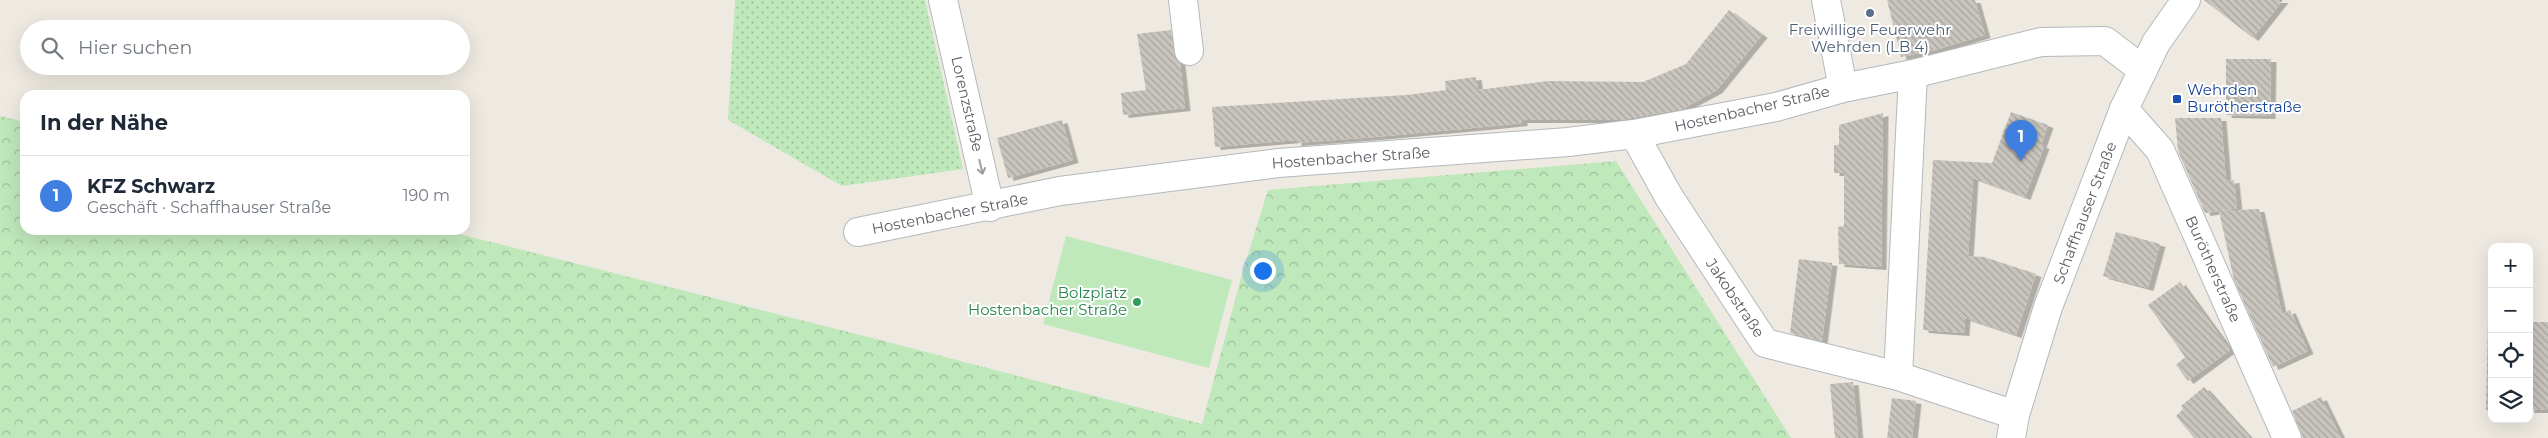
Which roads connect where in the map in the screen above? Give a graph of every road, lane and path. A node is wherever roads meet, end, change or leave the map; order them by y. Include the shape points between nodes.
1 (943, 0) edge
2 (1183, 0) edge
3 (1826, 0) edge
4 (2186, 0) edge
5 (1189, 51) dead end
6 (2143, 70) junction
7 (1913, 74) junction
8 (1843, 88) junction
9 (2124, 109) junction
10 (1634, 134) junction
11 (990, 207) junction
12 (858, 232) dead end
13 (1898, 376) junction
14 (2013, 427) edge
15 (2287, 438) edge

1 -> 11 street, Lorenzstraße
2 - 5 street
3 - 8 street, Hostenbacher Straße
4 - 6 street, Schaffhauser Straße via 2156,43
6 - 7 street, Hostenbacher Straße via 2105,40 2041,42
6 - 9 street, Schaffhauser Straße
7 - 8 street, Hostenbacher Straße
7 - 13 street
8 - 10 street, Hostenbacher Straße via 1776,107
9 - 14 street, Schaffhauser Straße via 2048,307
9 - 15 street, Burötherstraße via 2160,150
10 - 11 street, Hostenbacher Straße via 1568,142 1278,163 1060,191
10 - 13 street, Jakobstraße via 1669,197 1765,342
11 - 12 street, Hostenbacher Straße
13 - 14 street, Jakobstraße

